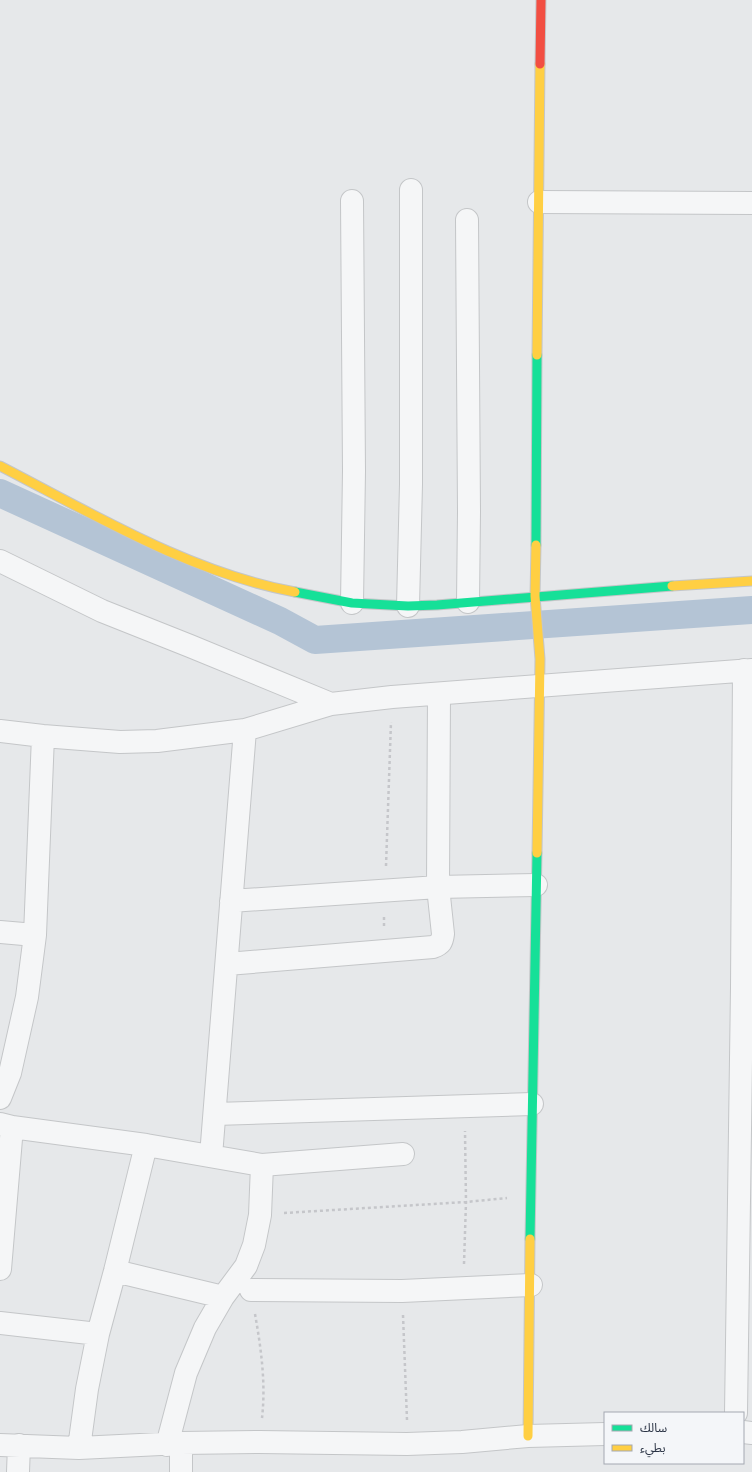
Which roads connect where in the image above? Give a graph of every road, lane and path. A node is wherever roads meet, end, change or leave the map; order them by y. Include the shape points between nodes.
1 (541, 0) edge
2 (411, 190) dead end
3 (352, 201) dead end
4 (539, 202) junction
5 (752, 203) edge
6 (467, 220) dead end
7 (0, 466) edge
8 (0, 561) edge
9 (752, 581) edge
10 (535, 596) junction
11 (468, 602) junction
12 (352, 603) junction
13 (408, 606) junction
14 (748, 670) edge
15 (540, 687) junction
16 (439, 694) junction
17 (392, 697) junction
18 (331, 704) junction
19 (245, 730) junction
20 (0, 731) edge
21 (43, 736) junction
22 (536, 885) junction
23 (438, 887) junction
24 (385, 891) junction
25 (232, 901) junction
26 (0, 932) edge
27 (34, 935) junction
28 (384, 951) junction
29 (226, 964) junction
30 (0, 1098) edge
31 (532, 1104) junction
32 (464, 1105) junction
33 (215, 1114) junction
34 (6, 1126) edge
35 (146, 1145) junction
36 (403, 1154) dead end
37 (211, 1156) junction
38 (262, 1165) junction
39 (531, 1196) junction
40 (466, 1202) junction
41 (260, 1215) junction
42 (0, 1269) edge
43 (115, 1271) junction
44 (531, 1285) junction
45 (463, 1288) junction
46 (251, 1290) joint
47 (402, 1291) junction
48 (223, 1297) junction
49 (0, 1323) edge
50 (98, 1334) junction
51 (736, 1412) edge
52 (604, 1434) edge
53 (528, 1436) junction
54 (259, 1442) junction
55 (174, 1444) junction
56 (407, 1444) junction
57 (10, 1445) edge
58 (79, 1448) junction
59 (18, 1472) edge
60 (181, 1472) edge

1 - 4 street
2 - 13 street via 412,468
3 - 12 street
4 - 5 street
4 - 10 street
6 - 11 street
7 - 12 street via 131,534 210,568 278,589
8 - 18 street via 102,611
9 - 10 street
10 - 11 street
10 - 15 street
11 - 13 street
12 - 13 street
14 - 15 street
14 - 51 street
15 - 16 street
15 - 22 street
16 - 17 street
16 - 23 street
17 - 18 street
17 - 24 path
18 - 19 street
19 - 21 street via 127,742
19 - 25 street
20 - 21 street
21 - 27 street
22 - 23 street
22 - 31 street
23 - 24 street
23 - 28 street via 443,934 439,945
24 - 25 street
24 - 28 path
25 - 29 street
26 - 27 street
27 - 30 street via 27,996 10,1073
28 - 29 street
29 - 33 street
31 - 32 street
31 - 39 street
32 - 33 street
32 - 40 path
33 - 37 street
34 - 35 street
34 - 42 street
35 - 37 street
35 - 43 street
36 - 38 street
37 - 38 street
38 - 41 street
39 - 40 path
39 - 44 street
40 - 41 path
40 - 45 path
41 - 48 street via 254,1245 246,1266
43 - 48 street
43 - 50 street
44 - 45 street
44 - 53 street
45 - 47 street
46 - 47 street
46 - 54 path via 263,1369 264,1402
47 - 56 path
48 - 55 street via 205,1328 186,1374
49 - 50 street
50 - 58 street
52 - 53 street
53 - 56 street
54 - 55 street
54 - 56 street
55 - 58 street
55 - 60 street
57 - 58 street
57 - 59 street

